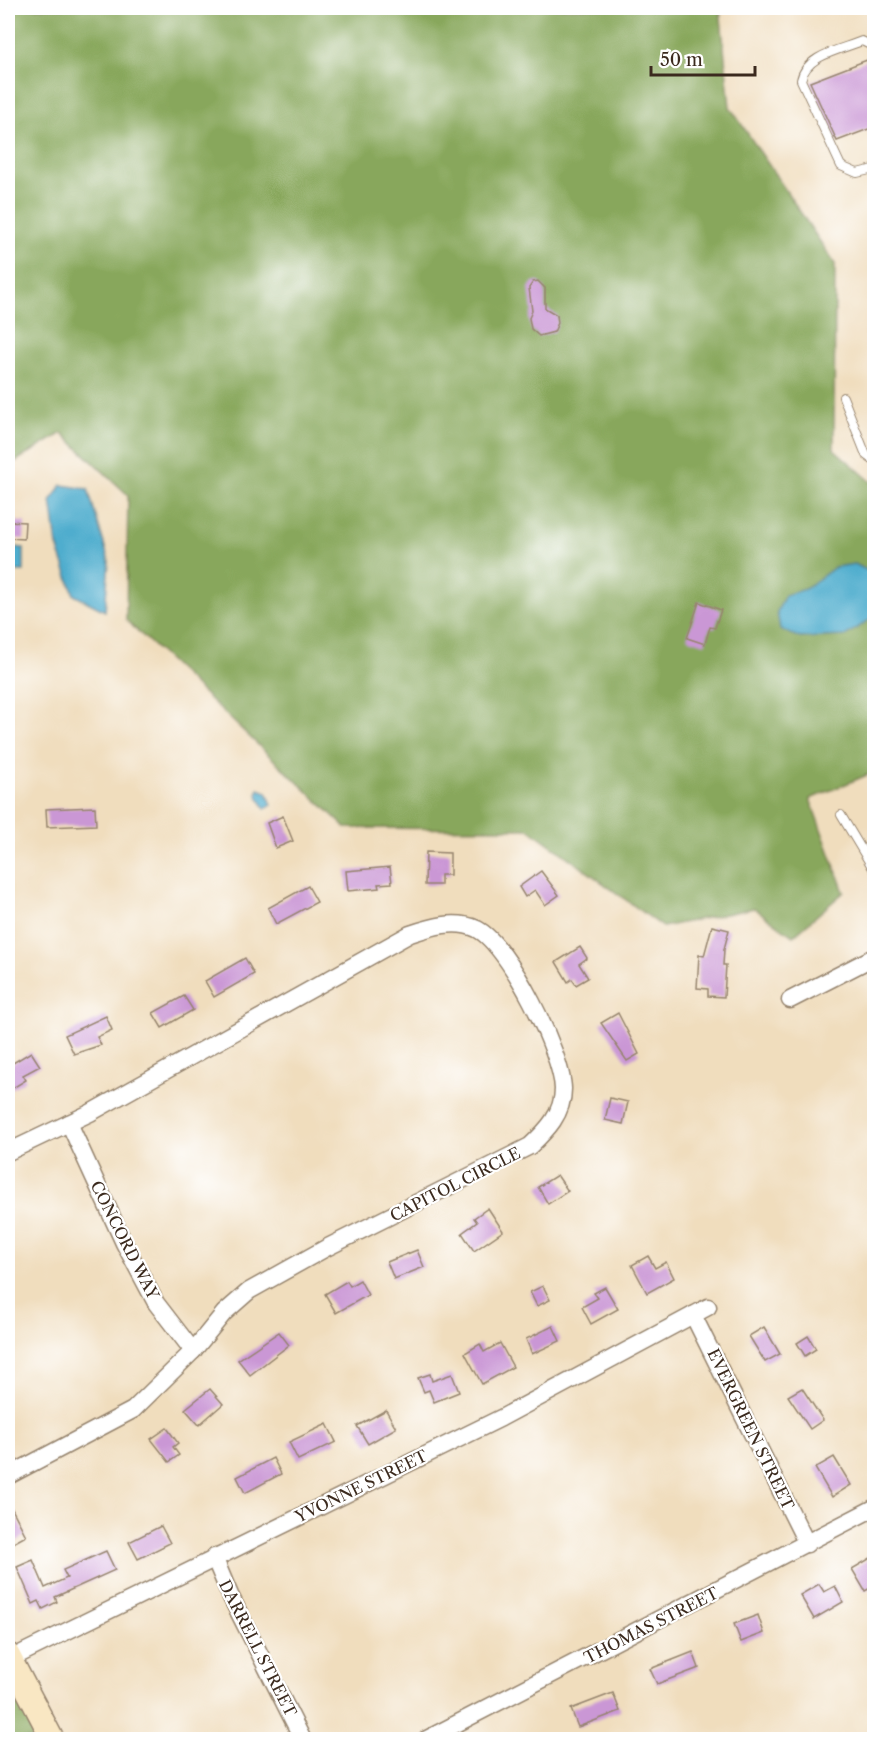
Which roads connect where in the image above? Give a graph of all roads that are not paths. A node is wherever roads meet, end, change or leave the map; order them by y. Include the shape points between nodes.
1 (874, 47) edge
2 (874, 169) edge
3 (843, 397) dead end
4 (874, 461) edge
5 (841, 815) dead end
6 (874, 870) edge
7 (874, 957) edge
8 (790, 1000) dead end
9 (69, 1123) junction
10 (8, 1152) edge
11 (708, 1307) dead end
12 (693, 1315) junction
13 (193, 1351) junction
14 (8, 1476) edge
15 (874, 1508) edge
16 (807, 1544) junction
17 (214, 1557) junction
18 (9, 1656) edge
19 (53, 1740) edge
20 (303, 1740) edge
21 (425, 1740) edge

1 - 2 lane via 861,41 812,61 801,80 841,166 857,173
3 - 4 lane via 866,455
5 - 6 lane
7 - 8 street
9 - 10 street, CAPITOL CIRCLE
9 - 13 street, CONCORD WAY via 156,1303
9 - 13 street, CAPITOL CIRCLE via 420,931 442,924 476,929 502,951 517,974 558,1066 563,1089 554,1123 530,1146 326,1248 249,1292 224,1313
11 - 12 street, YVONNE STREET
12 - 16 street, EVERGREEN STREET
12 - 17 street, YVONNE STREET via 501,1418
13 - 14 street, CAPITOL CIRCLE via 133,1410
15 - 16 street, THOMAS STREET
16 - 21 street, THOMAS STREET
17 - 18 street, YVONNE STREET
17 - 20 street, DARRELL STREET
18 - 19 street

